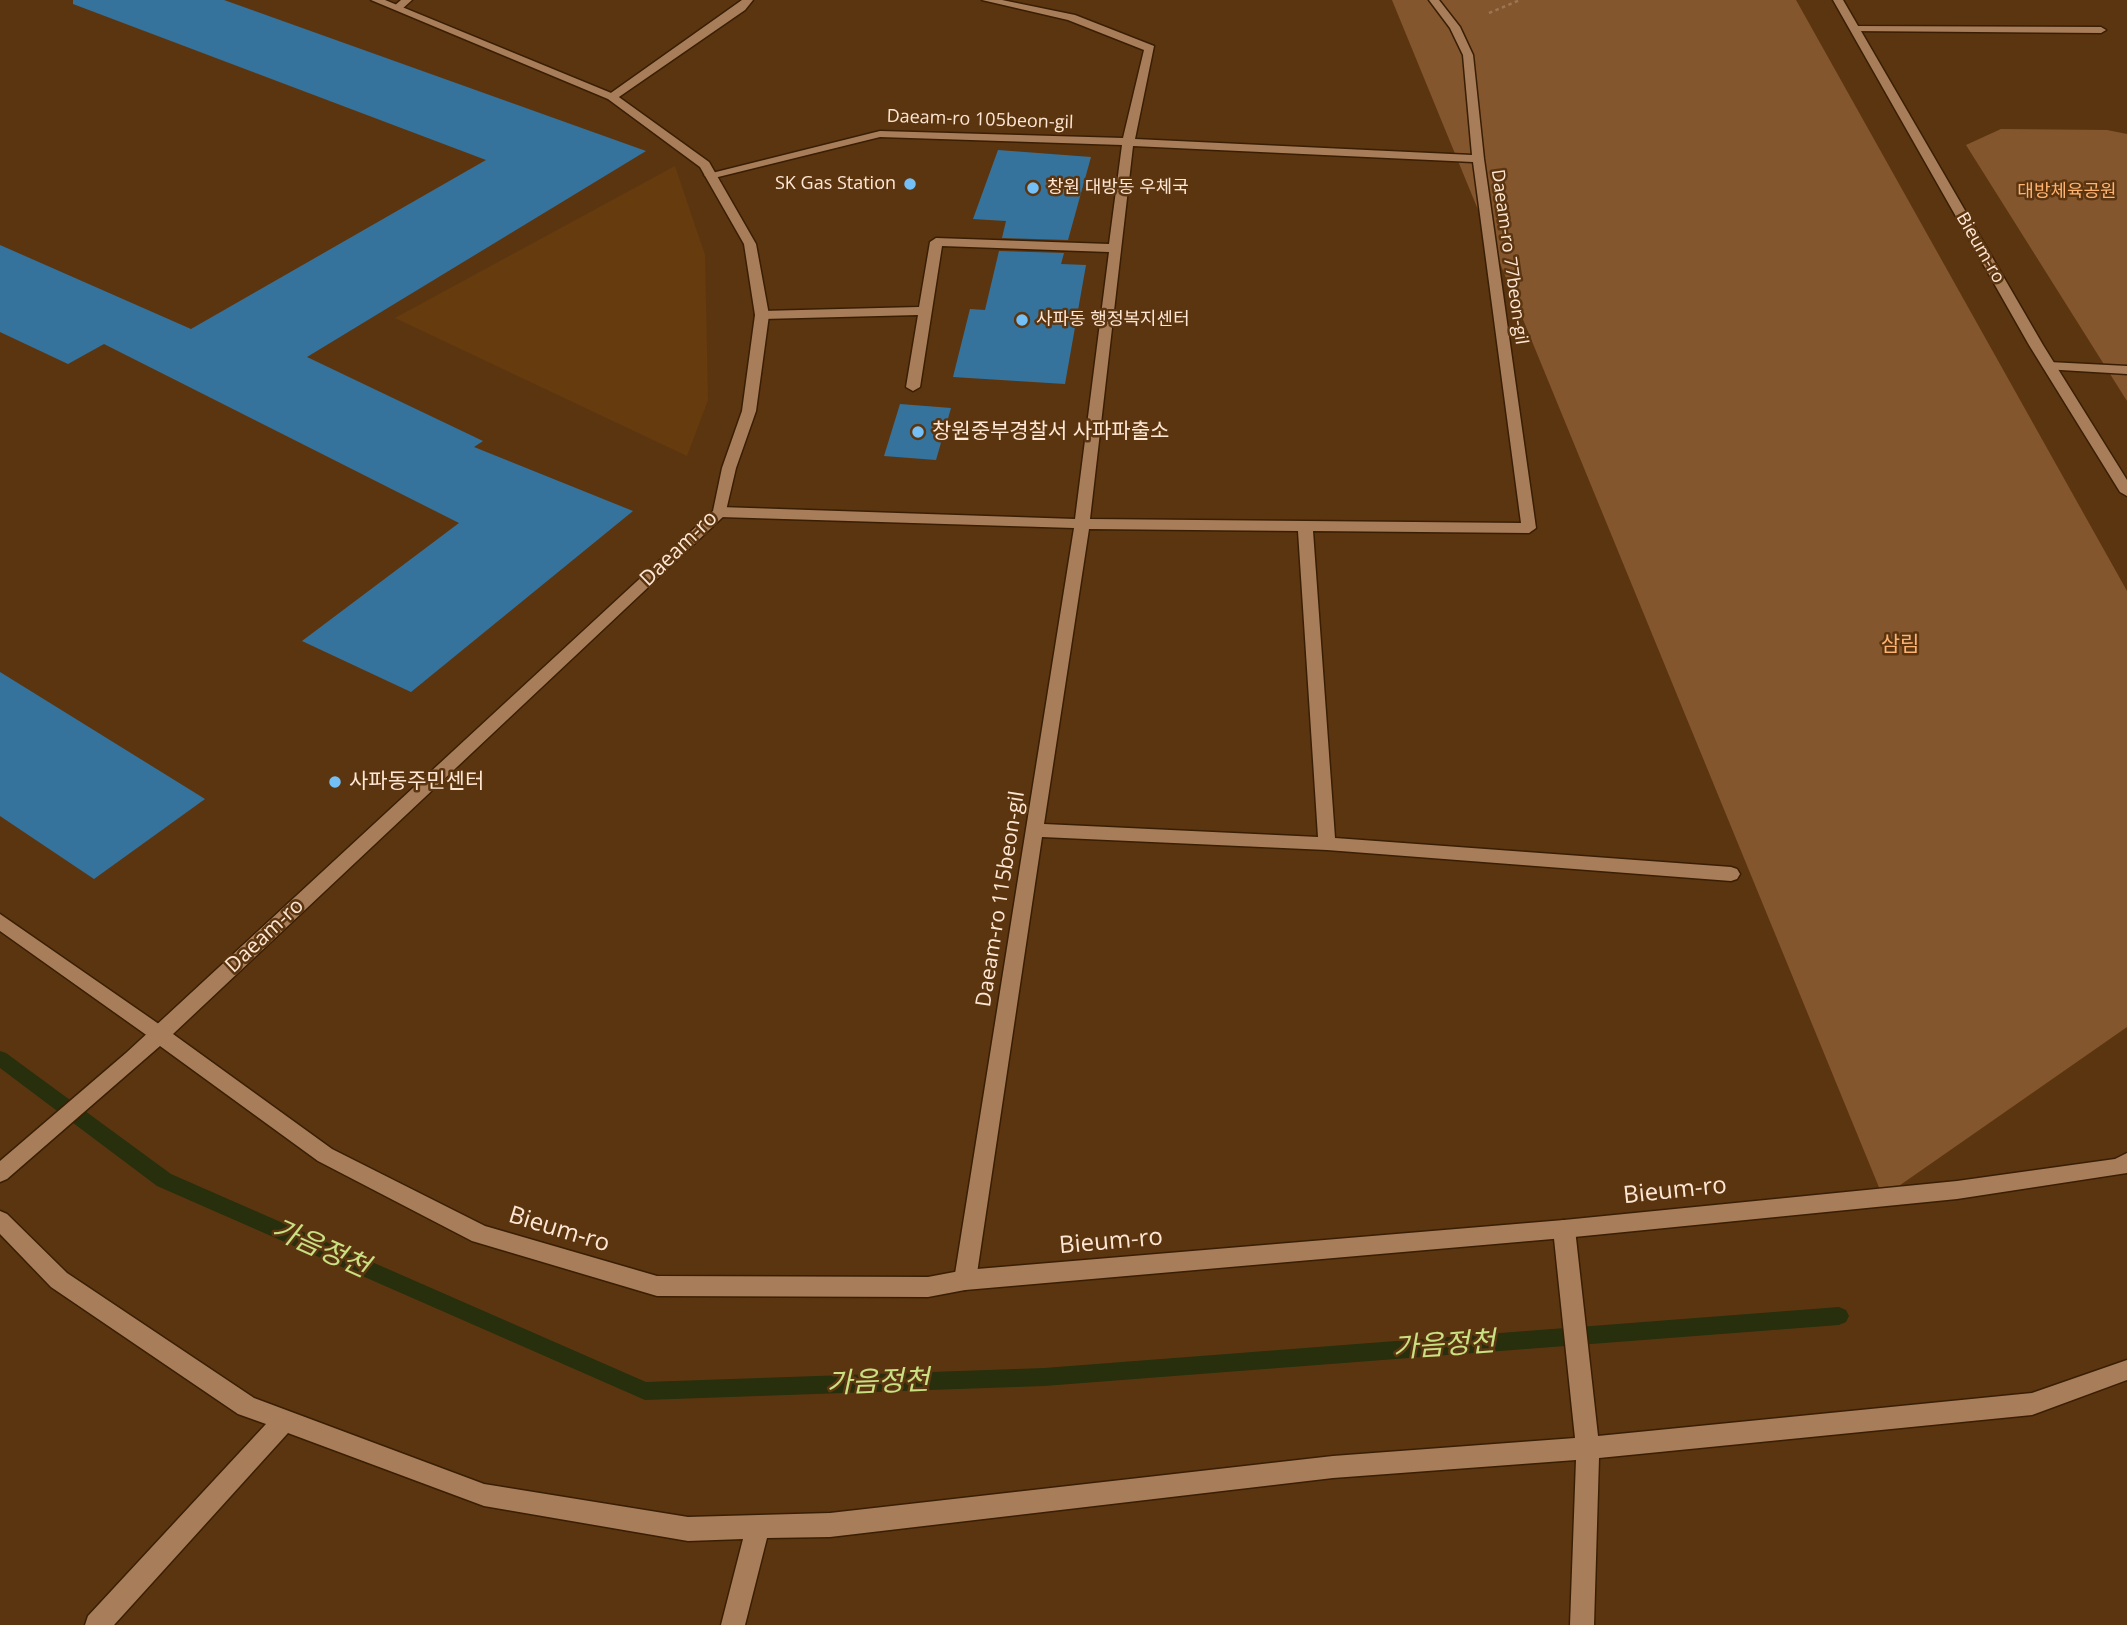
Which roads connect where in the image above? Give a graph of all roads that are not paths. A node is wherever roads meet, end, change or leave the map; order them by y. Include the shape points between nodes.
1 (376, 0) edge
2 (748, 0) edge
3 (987, 0) edge
4 (1434, 0) edge
5 (1838, 0) edge
6 (402, 3) edge
7 (1855, 29) junction
8 (2101, 30) dead end
9 (612, 97) junction
10 (1128, 142) junction
11 (1478, 159) junction
12 (710, 175) junction
13 (1115, 248) junction
14 (925, 311) junction
15 (762, 315) junction
16 (2049, 366) junction
17 (2127, 370) edge
18 (913, 387) dead end
19 (2127, 492) edge
20 (720, 512) junction
21 (1082, 524) junction
22 (1306, 525) junction
23 (1034, 830) junction
24 (1327, 844) junction
25 (1731, 874) dead end
26 (0, 921) edge
27 (159, 1034) junction
28 (2127, 1162) edge
29 (3, 1170) edge
30 (0, 1220) edge
31 (1564, 1229) junction
32 (965, 1280) junction
33 (2127, 1370) edge
34 (285, 1420) junction
35 (1588, 1448) junction
36 (758, 1527) junction
37 (97, 1625) edge
38 (733, 1625) edge
39 (1582, 1625) edge

1 - 6 street, Daeam-ro
2 - 9 street
3 - 10 street via 1071,17 1150,48
4 - 11 street, Daeam-ro 77beon-gil via 1455,27 1468,55
5 - 7 street, Bieum-ro
6 - 9 street, Daeam-ro
7 - 8 street
7 - 16 street, Bieum-ro
9 - 12 street, Daeam-ro via 705,165
10 - 11 street, Daeam-ro 105beon-gil
10 - 12 street, Daeam-ro 105beon-gil via 880,134
10 - 13 street
11 - 22 street, Daeam-ro 77beon-gil via 1530,528
12 - 15 street, Daeam-ro via 750,244
13 - 14 street via 936,242
13 - 21 street
14 - 15 street
14 - 18 street
15 - 20 street, Daeam-ro via 749,411
16 - 17 street
16 - 19 street, Bieum-ro
20 - 21 street
20 - 27 street, Daeam-ro
21 - 22 street
21 - 23 street, Daeam-ro 115beon-gil
22 - 24 street
23 - 24 street
23 - 32 street, Daeam-ro 115beon-gil
24 - 25 street
26 - 27 street, Bieum-ro
27 - 29 street, Daeam-ro
27 - 32 street, Bieum-ro via 325,1155 480,1234 657,1286 928,1287
28 - 31 street, Bieum-ro via 2119,1167 1957,1190
30 - 34 street via 59,1280 246,1406
31 - 32 street, Bieum-ro
31 - 35 street
33 - 35 street via 2032,1404
34 - 36 street via 484,1494 688,1528
34 - 37 street
35 - 36 street via 1333,1466 830,1525
35 - 39 street
36 - 38 street

